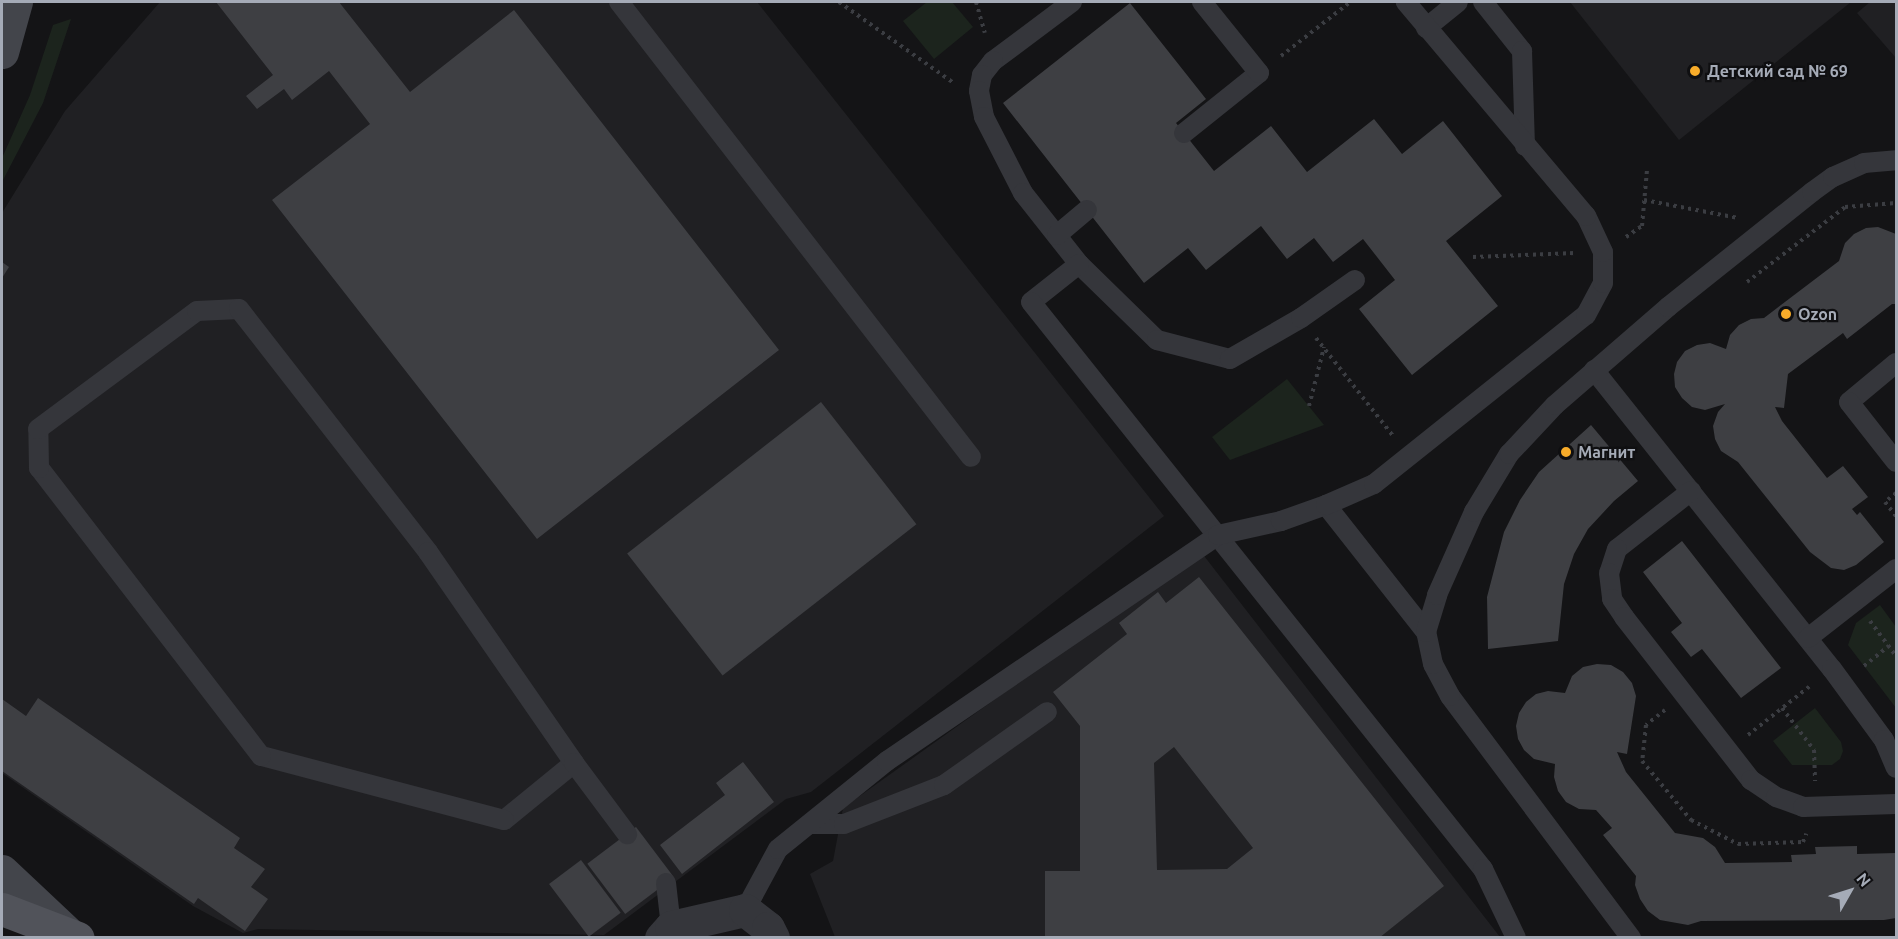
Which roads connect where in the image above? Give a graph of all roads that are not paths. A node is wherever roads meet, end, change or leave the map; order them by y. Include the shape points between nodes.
1 (16, 2) edge
2 (619, 2) edge
3 (1071, 2) edge
4 (1202, 2) edge
5 (1406, 2) edge
6 (1458, 2) edge
7 (1483, 2) edge
8 (1426, 28) junction
9 (2, 52) edge
10 (1184, 133) dead end
11 (1525, 146) junction
12 (1896, 160) edge
13 (1087, 210) dead end
14 (1057, 235) junction
15 (1079, 264) junction
16 (1355, 280) dead end
17 (1896, 363) edge
18 (1594, 370) junction
19 (971, 457) dead end
20 (1896, 462) edge
21 (1691, 491) junction
22 (1326, 506) junction
23 (1218, 535) junction
24 (1896, 569) edge
25 (1426, 632) junction
26 (1808, 638) junction
27 (1047, 712) dead end
28 (574, 763) junction
29 (1896, 768) edge
30 (1896, 804) edge
31 (810, 824) junction
32 (627, 834) dead end
33 (2, 871) edge
34 (666, 883) dead end
35 (2, 909) edge
36 (745, 910) junction
37 (666, 932) edge
38 (73, 935) edge
39 (773, 938) edge
40 (1516, 938) edge
41 (1631, 938) edge

1 - 9 street
2 - 19 lane
3 - 14 lane via 993,61 982,75 979,91 984,117 1023,193
4 - 10 lane via 1259,73
5 - 8 lane
6 - 8 lane
7 - 11 lane via 1522,51
8 - 11 lane
11 - 22 lane via 1586,216 1603,252 1603,283 1586,315 1410,458 1374,484
12 - 18 lane via 1864,163 1833,177
13 - 14 lane
14 - 15 lane
15 - 16 lane via 1157,340 1230,358 1301,318
15 - 23 lane via 1031,302
17 - 20 lane via 1849,402
18 - 21 lane
18 - 25 lane via 1509,454 1474,512 1437,595
21 - 26 lane
21 - 30 lane via 1617,549 1609,573 1612,599 1751,780 1776,797 1803,807
22 - 23 lane
22 - 25 lane
23 - 31 lane via 887,761
23 - 40 lane via 1483,869
24 - 26 lane
25 - 41 lane via 1432,664 1450,696
26 - 29 lane via 1884,740
27 - 31 lane via 944,785 844,824
28 - 28 lane via 428,552 239,309 197,311 38,429 39,468 261,756 504,820
28 - 32 lane
31 - 36 lane via 778,849
33 - 38 street
34 - 37 lane
35 - 38 main road
36 - 37 street
36 - 39 street via 768,928

